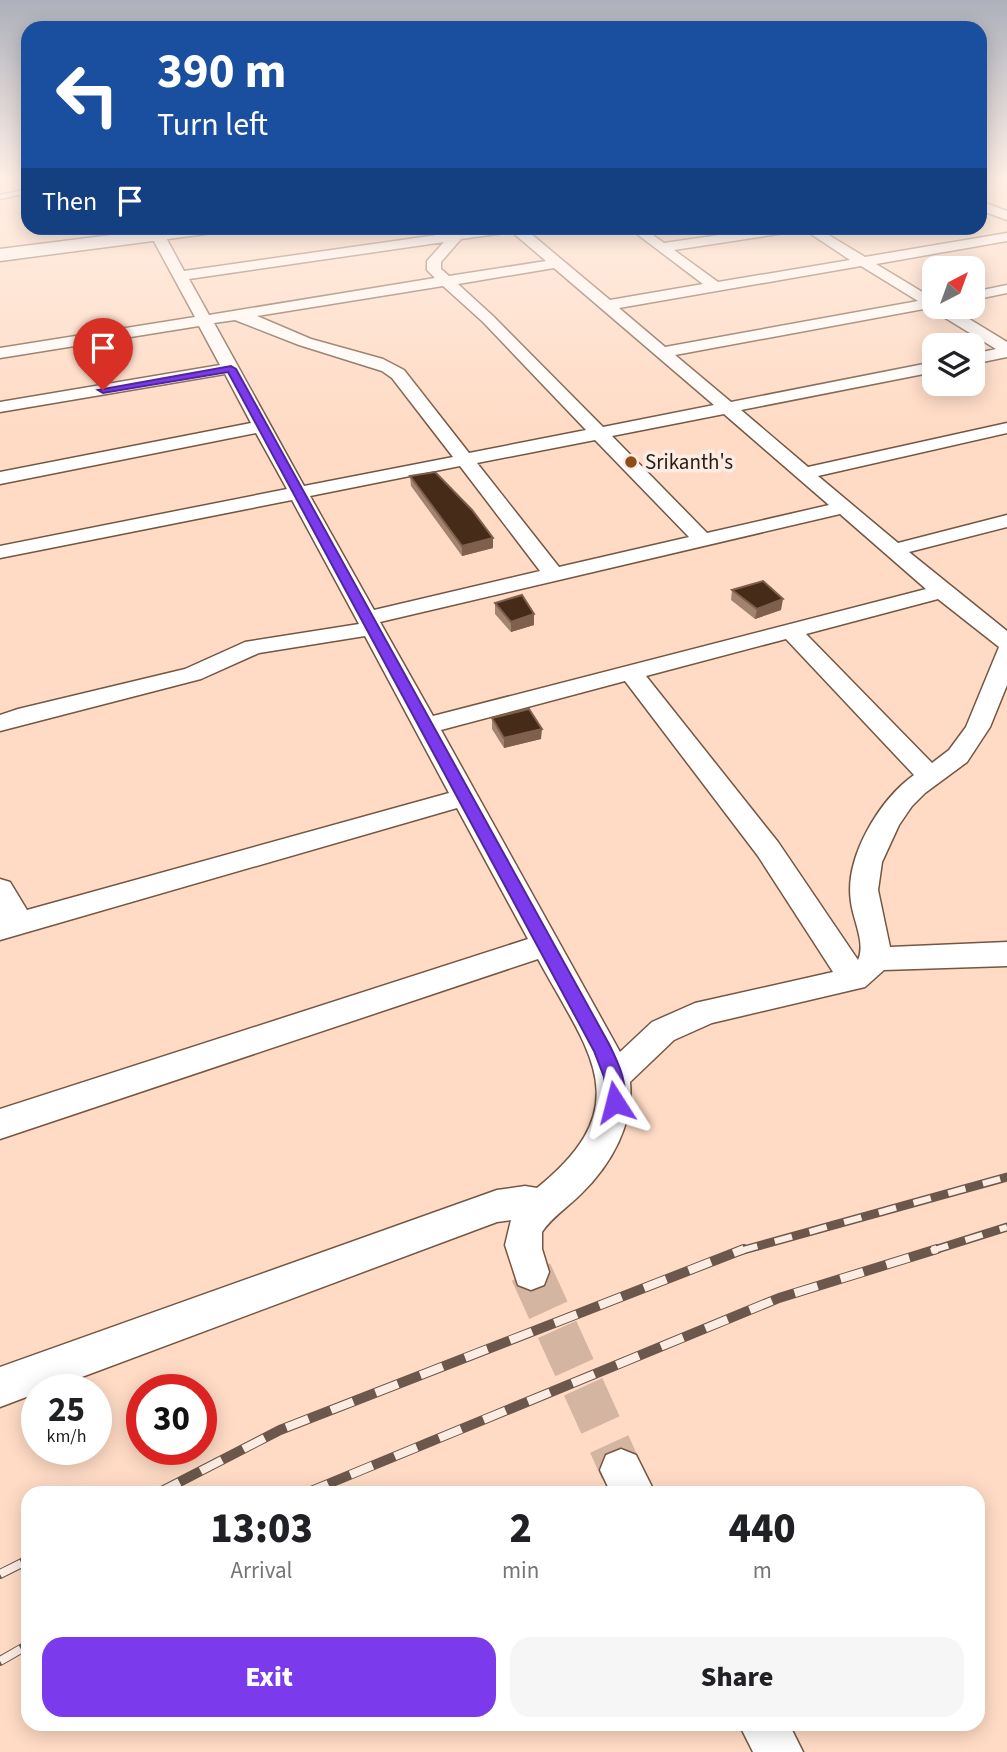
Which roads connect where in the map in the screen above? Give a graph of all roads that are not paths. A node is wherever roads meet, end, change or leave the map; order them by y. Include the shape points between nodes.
1 (172, 262) edge
2 (276, 262) edge
3 (435, 262) edge
4 (683, 262) edge
5 (865, 262) joint
6 (558, 263) joint
7 (180, 276) junction
8 (443, 281) junction
9 (716, 287) junction
10 (1007, 289) edge
11 (985, 294) edge
12 (922, 297) edge
13 (609, 305) junction
14 (922, 307) edge
15 (232, 314) junction
16 (204, 319) junction
17 (957, 319) edge
18 (1007, 351) edge
19 (663, 352) junction
20 (0, 353) edge
21 (985, 356) edge
22 (231, 369) junction
23 (922, 369) edge
24 (0, 407) edge
25 (729, 408) junction
26 (263, 426) junction
27 (1007, 428) edge
28 (600, 434) junction
29 (466, 460) junction
30 (804, 474) junction
31 (0, 478) edge
32 (300, 493) junction
33 (844, 507) junction
34 (1007, 521) edge
35 (703, 540) junction
36 (894, 550) junction
37 (0, 552) edge
38 (554, 575) junction
39 (942, 591) junction
40 (371, 623) junction
41 (790, 631) junction
42 (1007, 642) edge
43 (1007, 651) edge
44 (630, 673) junction
45 (0, 723) edge
46 (426, 726) junction
47 (930, 776) junction
48 (466, 797) junction
49 (0, 889) edge
50 (10, 926) edge
51 (546, 945) junction
52 (1007, 954) edge
53 (865, 969) junction
54 (613, 1077) junction
55 (0, 1124) edge
56 (542, 1205) junction
57 (531, 1272) tunnel mouth
58 (0, 1387) edge
59 (767, 1731) edge
60 (779, 1752) edge

1 - 7 street
2 - 7 street
3 - 8 street via 434,270
4 - 9 street
5 - 9 street
5 - 12 street
6 - 8 street
6 - 13 street
7 - 16 street
8 - 15 street
8 - 28 street via 488,318
9 - 13 street
10 - 11 street
13 - 19 street
14 - 19 street
15 - 16 street
15 - 29 street via 394,371
16 - 20 street
16 - 22 street
17 - 18 street
18 - 21 street
19 - 25 street
22 - 24 street
22 - 26 street
23 - 25 street
25 - 28 street
25 - 30 street
26 - 31 street
26 - 32 street
27 - 30 street
28 - 29 street
28 - 35 street
29 - 32 street
29 - 38 street
30 - 33 street
32 - 37 street
32 - 40 street
33 - 35 street
33 - 36 street
34 - 36 street
35 - 38 street
36 - 39 street
38 - 40 street
39 - 41 street
39 - 42 street
40 - 45 street via 253,647 193,674
40 - 46 street
41 - 44 street
41 - 47 street
43 - 47 street via 965,748
44 - 46 street
44 - 53 street
46 - 48 street
47 - 53 street via 909,792 894,812 867,862 863,901 875,948
48 - 50 street
48 - 51 street
49 - 50 street
51 - 54 street
51 - 55 street
52 - 53 street
53 - 54 street via 685,1020 663,1031
54 - 56 street via 615,1102 600,1143 587,1164
56 - 57 street via 523,1237
56 - 58 street via 496,1206
59 - 60 street

